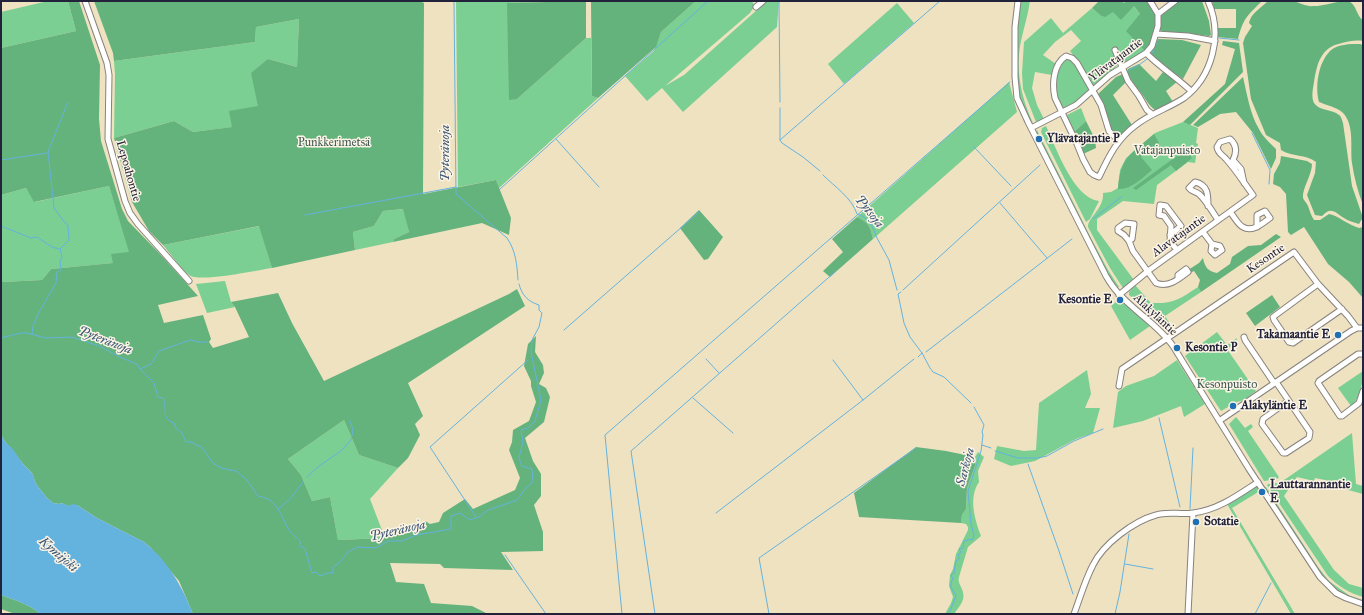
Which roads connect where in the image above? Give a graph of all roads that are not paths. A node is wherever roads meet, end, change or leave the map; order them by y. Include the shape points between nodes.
1 (85, 1) edge
2 (763, 1) edge
3 (1018, 1) edge
4 (1150, 1) edge
5 (1175, 1) edge
6 (1208, 1) edge
7 (756, 7) dead end
8 (1158, 14) junction
9 (1156, 34) junction
10 (1215, 41) junction
11 (1115, 50) dead end
12 (1146, 53) junction
13 (1123, 67) junction
14 (1092, 91) junction
15 (1191, 91) junction
16 (1062, 113) junction
17 (1152, 114) junction
18 (1031, 128) junction
19 (1119, 141) junction
20 (1231, 161) dead end
21 (1208, 206) junction
22 (1230, 212) junction
23 (1218, 220) junction
24 (1257, 227) dead end
25 (1203, 232) junction
26 (1170, 235) junction
27 (1129, 241) dead end
28 (1212, 244) dead end
29 (1177, 250) junction
30 (1148, 271) junction
31 (1178, 279) dead end
32 (189, 281) dead end
33 (1318, 284) junction
34 (1119, 295) junction
35 (1342, 309) junction
36 (1357, 328) junction
37 (1363, 328) edge
38 (1244, 337) dead end
39 (1167, 338) junction
40 (1363, 354) edge
41 (1275, 383) junction
42 (1119, 386) dead end
43 (1363, 391) edge
44 (1288, 401) junction
45 (1219, 420) junction
46 (1258, 482) junction
47 (1193, 513) junction
48 (1363, 604) edge
49 (1074, 614) edge
50 (1188, 614) edge

1 - 32 street, Lepoahontie via 108,63 107,135 125,201 138,224
2 - 7 street
3 - 18 street, Alakyläntie via 1015,27 1016,88 1019,102
4 - 8 street
5 - 8 street
6 - 10 street
8 - 9 street, Ylävatajantie
9 - 10 street
9 - 12 street, Ylävatajantie via 1152,46
10 - 15 street via 1209,66
11 - 13 street
12 - 13 street, Ylävatajantie
12 - 15 street
13 - 14 street, Ylävatajantie
13 - 17 street via 1128,81
14 - 16 street, Ylävatajantie
14 - 16 street via 1074,60 1068,56 1063,58 1053,83 1055,98
14 - 19 street via 1109,131
15 - 17 street via 1177,102
16 - 18 street, Ylävatajantie
16 - 19 street via 1092,174 1099,176 1107,157
17 - 19 street via 1135,125
18 - 34 street, Alakyläntie via 1096,258
20 - 22 street, Alavatajantie via 1253,195
21 - 21 street via 1199,194 1189,188 1194,182 1201,184 1208,193
21 - 23 street
22 - 23 street, Alavatajantie
22 - 24 street via 1243,228
23 - 25 street, Alavatajantie
25 - 28 street
25 - 29 street, Alavatajantie
26 - 26 street via 1171,226 1164,216 1159,215 1160,205 1166,206 1181,226
26 - 29 street via 1170,241
27 - 30 street
29 - 30 street, Alavatajantie
30 - 31 street via 1156,283 1173,282
30 - 34 street, Alavatajantie
33 - 35 street, Kesontie
33 - 35 street via 1273,317 1289,342 1293,343
33 - 39 street, Kesontie via 1294,252
34 - 39 street, Alakyläntie
35 - 36 street, Kesontie
36 - 37 street
36 - 41 street
38 - 41 street
39 - 42 street via 1122,369
39 - 45 street, Alakyläntie
40 - 43 street via 1358,354 1318,384 1342,416 1359,403
41 - 44 street
41 - 45 street
44 - 44 street via 1310,434 1309,438 1283,453 1262,422
45 - 46 street, Alakyläntie
46 - 47 street via 1228,502
46 - 48 street, Alakyläntie via 1320,577 1336,593
47 - 49 street via 1156,515 1137,524 1112,542 1093,564
47 - 50 street

